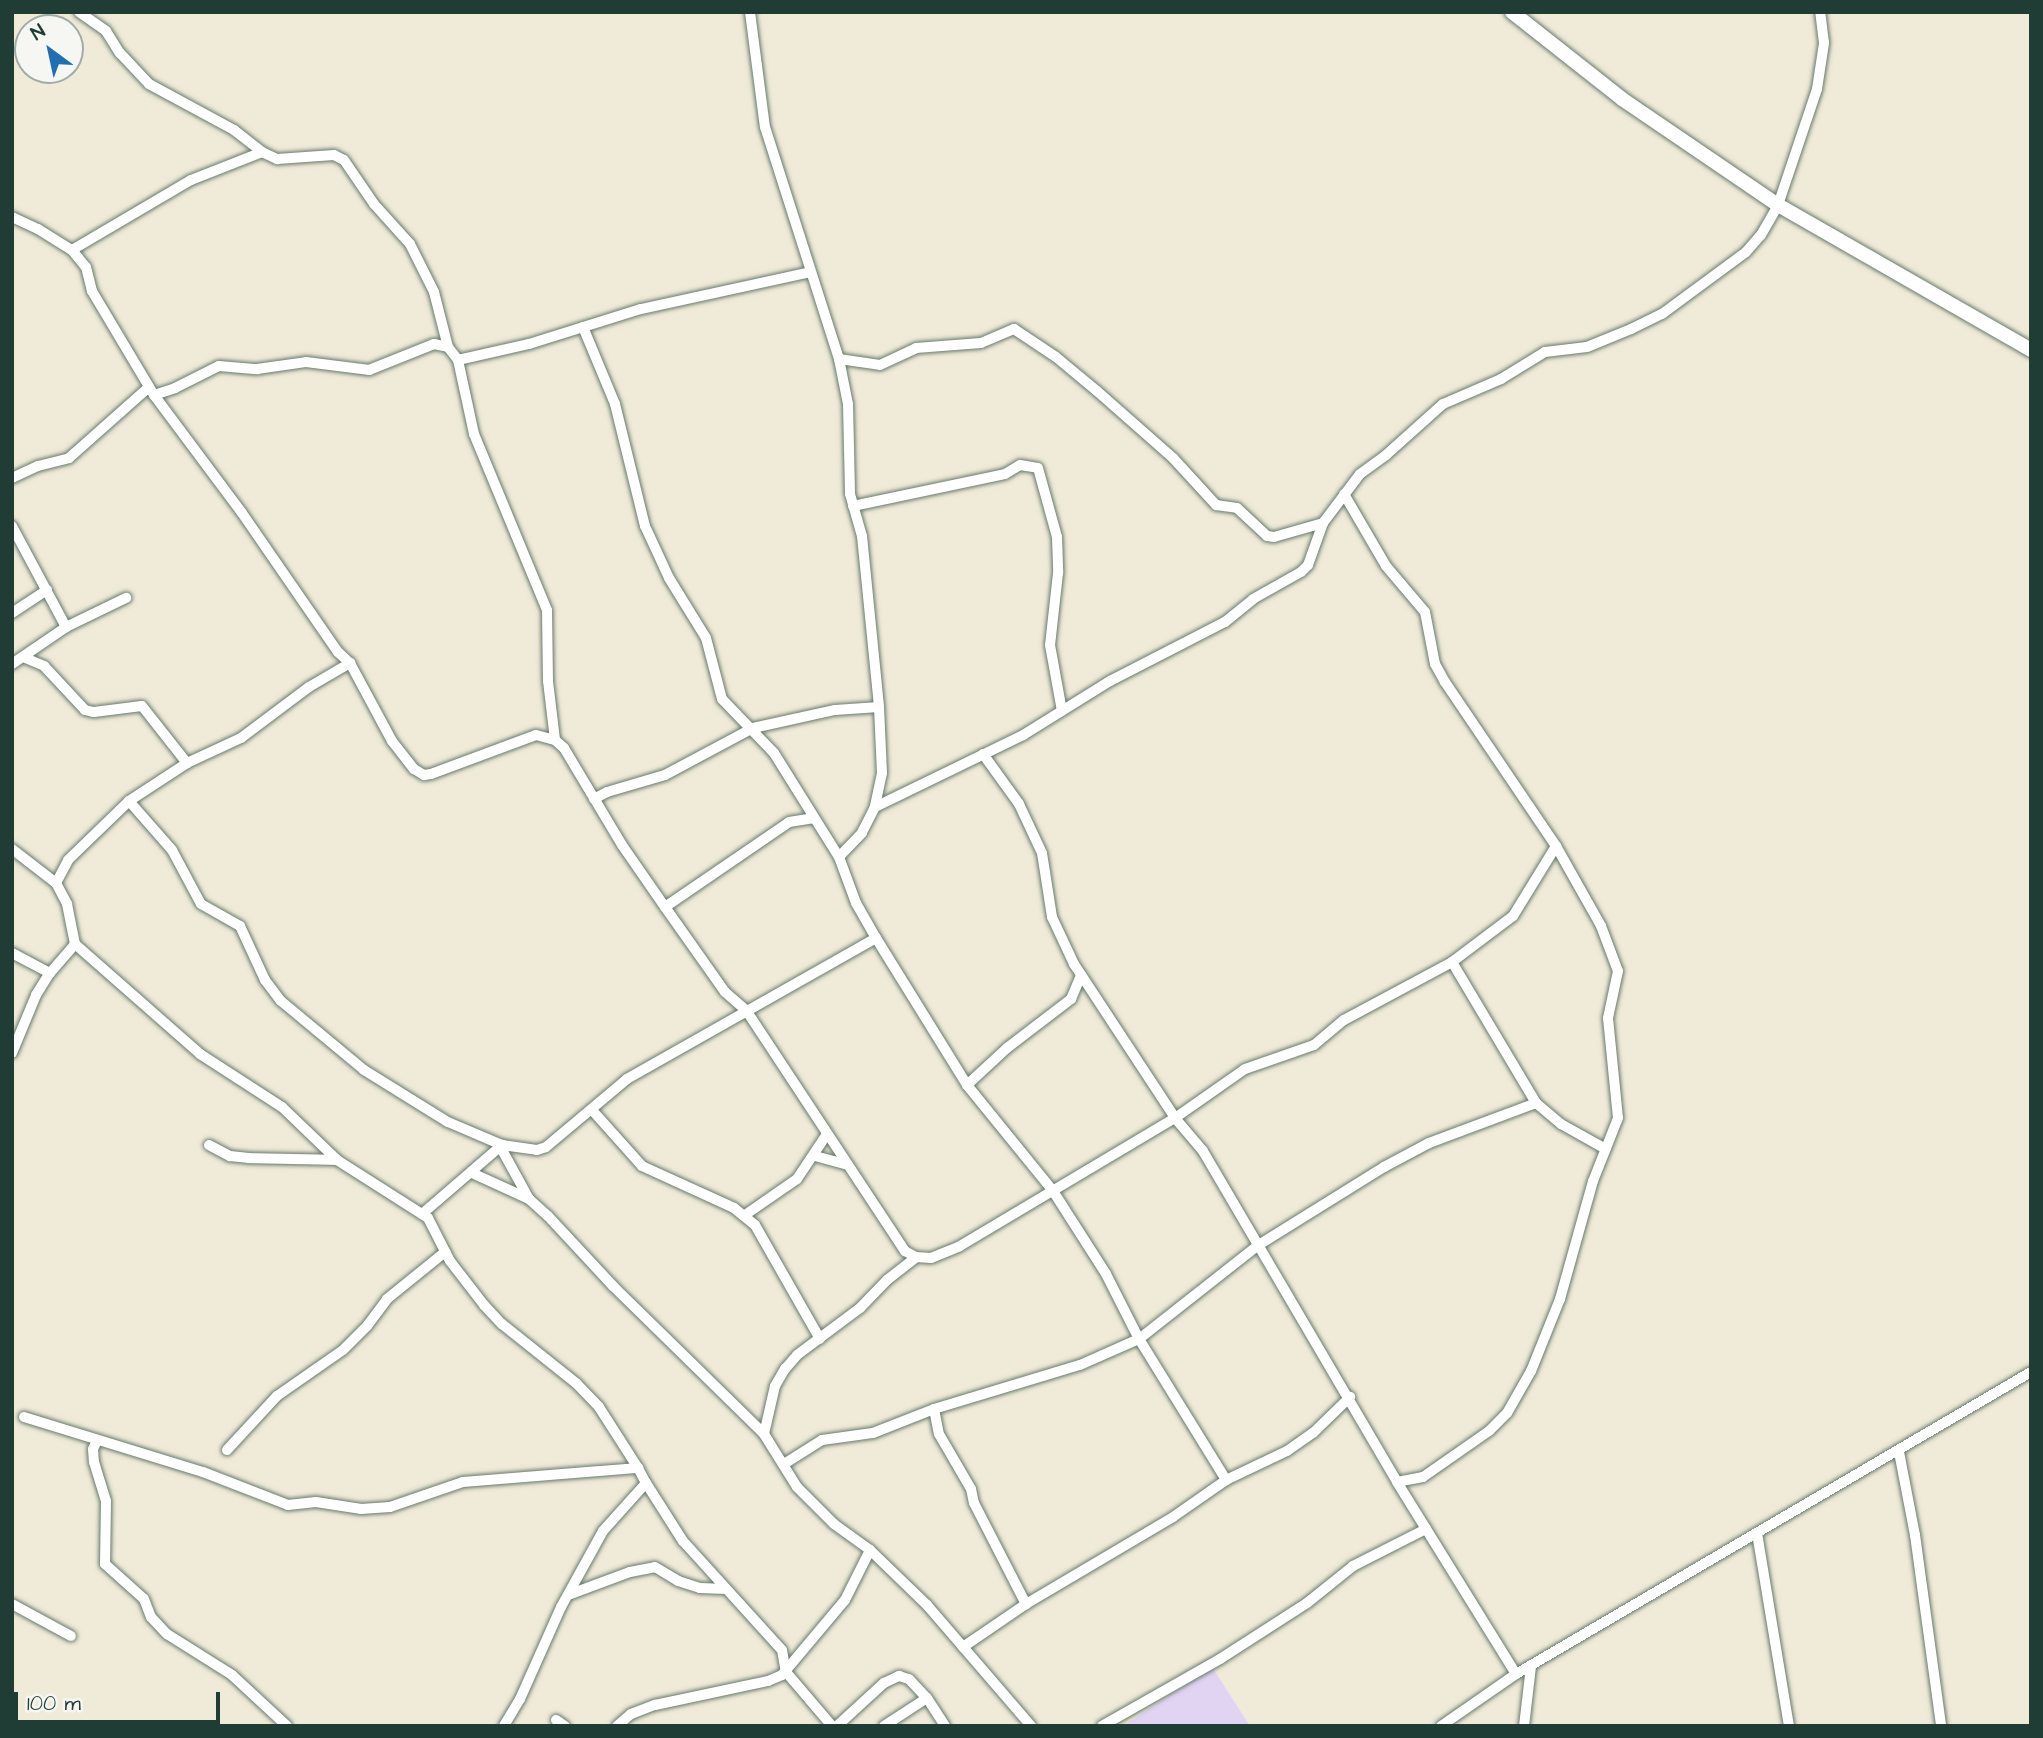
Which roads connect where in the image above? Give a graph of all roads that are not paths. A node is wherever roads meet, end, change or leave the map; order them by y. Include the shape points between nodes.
1 (79, 12) edge
2 (750, 12) edge
3 (1512, 12) edge
4 (1819, 12) edge
5 (1528, 17) edge
6 (262, 152) junction
7 (1779, 205) junction
8 (12, 217) edge
9 (72, 250) junction
10 (810, 272) junction
11 (583, 327) junction
12 (448, 348) junction
13 (2031, 350) edge
14 (839, 359) junction
15 (458, 360) junction
16 (152, 391) junction
17 (12, 478) edge
18 (1344, 494) junction
19 (853, 506) junction
20 (1323, 523) junction
21 (12, 526) edge
22 (47, 590) junction
23 (126, 598) dead end
24 (12, 613) edge
25 (66, 627) junction
26 (23, 657) junction
27 (350, 663) junction
28 (12, 664) edge
29 (879, 707) junction
30 (1062, 710) junction
31 (753, 728) junction
32 (555, 740) junction
33 (983, 754) junction
34 (187, 764) junction
35 (594, 799) junction
36 (129, 801) junction
37 (875, 807) junction
38 (813, 818) junction
39 (1556, 846) junction
40 (12, 849) edge
41 (839, 857) junction
42 (56, 883) junction
43 (665, 907) junction
44 (876, 938) junction
45 (75, 944) junction
46 (12, 953) edge
47 (1452, 962) junction
48 (50, 972) junction
49 (1081, 975) junction
50 (746, 1010) junction
51 (12, 1054) edge
52 (967, 1085) junction
53 (1536, 1103) junction
54 (592, 1110) junction
55 (1175, 1118) junction
56 (827, 1134) junction
57 (209, 1145) dead end
58 (501, 1146) junction
59 (1606, 1149) junction
60 (815, 1156) junction
61 (337, 1160) junction
62 (848, 1165) junction
63 (472, 1173) junction
64 (1053, 1191) junction
65 (529, 1199) junction
66 (422, 1214) junction
67 (745, 1215) junction
68 (1257, 1246) junction
69 (445, 1252) junction
70 (916, 1257) junction
71 (820, 1339) junction
72 (1139, 1339) junction
73 (2031, 1372) edge
74 (1350, 1398) junction
75 (934, 1409) junction
76 (24, 1417) dead end
77 (764, 1434) junction
78 (97, 1441) junction
79 (226, 1450) dead end
80 (1899, 1452) junction
81 (784, 1464) junction
82 (638, 1468) junction
83 (1226, 1480) junction
84 (1397, 1482) junction
85 (646, 1483) junction
86 (1426, 1529) junction
87 (1757, 1533) junction
88 (870, 1550) junction
89 (726, 1589) junction
90 (568, 1595) junction
91 (12, 1604) edge
92 (1026, 1604) junction
93 (71, 1636) dead end
94 (962, 1647) junction
95 (1531, 1666) junction
96 (786, 1672) junction
97 (1516, 1674) junction
98 (927, 1698) junction
99 (287, 1726) edge
100 (504, 1726) edge
101 (617, 1726) edge
102 (834, 1726) edge
103 (884, 1726) edge
104 (945, 1726) edge
105 (1031, 1726) edge
106 (1102, 1726) edge
107 (1441, 1726) edge
108 (1524, 1726) edge
109 (1788, 1726) edge
110 (1941, 1726) edge

1 - 6 street via 106,31 149,83 234,130
2 - 10 street via 765,127
3 - 5 street
4 - 7 street via 1824,43 1817,89
5 - 7 street via 1622,99
6 - 9 street via 191,180
6 - 12 street via 277,159 334,155 344,160 374,204 410,244 434,292
7 - 13 street
7 - 18 street via 1746,252 1662,314 1587,347 1545,352 1501,379 1443,404 1360,474
8 - 9 street
9 - 16 street via 86,267 92,291
10 - 11 street via 640,309
10 - 14 street
11 - 15 street
11 - 31 street via 615,404 645,526 669,578 706,638 722,699
12 - 15 street
12 - 16 street via 435,344 369,370 306,362 257,369 228,364
14 - 19 street via 848,404 847,468
14 - 20 street via 880,365 916,348 981,343 1014,329 1097,391 1173,458 1216,505 1237,508 1267,536
15 - 32 street via 474,435 547,610
16 - 17 street via 69,458
16 - 27 street
18 - 20 street
18 - 39 street via 1386,566 1425,612 1435,664 1445,682
19 - 29 street via 862,536
19 - 30 street via 1005,474 1020,465 1038,468 1058,537 1050,645
20 - 30 street via 1308,565 1301,572 1253,599 1225,622
21 - 22 street
22 - 24 street
22 - 25 street
23 - 25 street
25 - 26 street
26 - 28 street
26 - 34 street via 44,666 85,710 142,705
27 - 32 street via 392,741 424,775 537,735
27 - 34 street via 241,738
29 - 31 street via 835,710
29 - 37 street via 882,773
30 - 33 street
31 - 35 street via 665,775
31 - 38 street via 774,752
32 - 35 street via 565,748
33 - 37 street
33 - 49 street via 1019,804 1042,853 1052,917
34 - 36 street
35 - 43 street
36 - 42 street via 68,860
36 - 58 street via 172,850 201,904 240,926 265,980 281,1001 363,1070 448,1122
37 - 41 street via 862,833
38 - 41 street
38 - 43 street via 789,822
39 - 47 street via 1513,916
39 - 59 street via 1601,926 1618,971 1608,1018 1618,1118
40 - 42 street
41 - 44 street via 856,903
42 - 45 street via 67,904
43 - 50 street via 725,992
44 - 50 street
44 - 52 street
45 - 48 street
45 - 61 street via 200,1054 288,1113
46 - 48 street
47 - 53 street
47 - 55 street via 1345,1020 1314,1045 1245,1069
48 - 51 street
49 - 52 street via 1072,999
49 - 55 street
50 - 54 street via 627,1079
50 - 56 street
52 - 64 street
53 - 59 street via 1561,1124
53 - 68 street via 1429,1143
54 - 58 street via 546,1147
54 - 67 street via 642,1166
55 - 64 street
55 - 68 street via 1203,1151
56 - 60 street
56 - 62 street
57 - 61 street via 230,1156
58 - 63 street
58 - 65 street
59 - 84 street via 1560,1299 1531,1371 1507,1413 1423,1477
60 - 62 street
60 - 67 street via 778,1195
61 - 66 street
62 - 70 street via 905,1251
63 - 65 street
63 - 66 street
64 - 70 street via 960,1246 931,1258
64 - 72 street via 1107,1274
65 - 77 street
66 - 69 street
67 - 71 street via 775,1255
68 - 72 street
68 - 74 street
69 - 79 street via 387,1299 343,1350 276,1396
69 - 82 street via 502,1324 599,1406
70 - 71 street
71 - 77 street via 797,1355 775,1386
72 - 75 street via 1080,1365
72 - 83 street
73 - 80 street
74 - 83 street via 1287,1451
74 - 84 street
75 - 81 street via 873,1433 822,1440
75 - 92 street via 939,1434
76 - 78 street
77 - 81 street
78 - 82 street via 203,1472 283,1504 316,1502 361,1509 390,1507 463,1482
78 - 99 street via 94,1462 106,1501 105,1564 144,1599 150,1617 167,1634 232,1675
80 - 87 street
80 - 110 street
81 - 88 street via 806,1496
82 - 85 street
83 - 92 street via 1173,1517
84 - 86 street
85 - 89 street via 683,1541
85 - 90 street via 603,1531
86 - 97 street
86 - 106 street via 1353,1566 1307,1603
87 - 95 street
87 - 109 street
88 - 94 street via 927,1605
88 - 96 street via 845,1600
89 - 90 street via 678,1581 655,1566
89 - 96 street via 782,1650
90 - 100 street
91 - 93 street
92 - 94 street
94 - 105 street
95 - 97 street
95 - 108 street
96 - 101 street via 768,1681 655,1705 631,1714
96 - 102 street
97 - 107 street
98 - 102 street via 909,1679 891,1678
98 - 103 street
98 - 104 street

